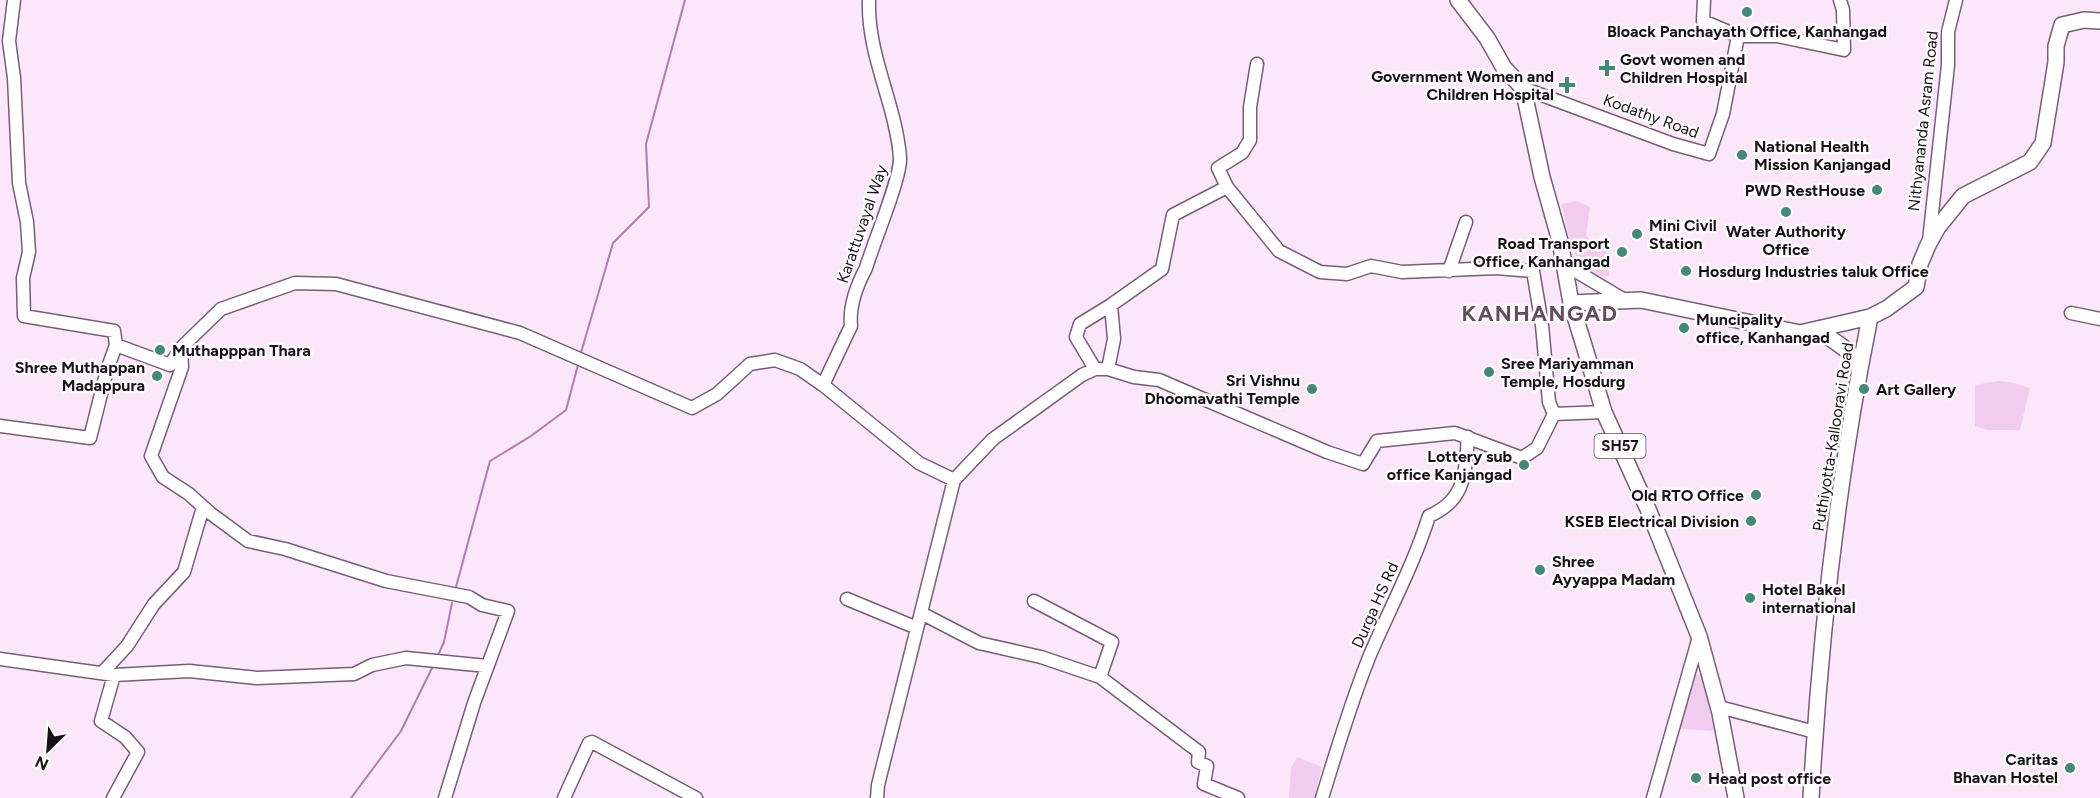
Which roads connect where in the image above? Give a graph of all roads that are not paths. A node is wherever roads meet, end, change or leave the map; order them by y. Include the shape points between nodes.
1 (14, 0) edge
2 (869, 0) edge
3 (1458, 0) edge
4 (1704, 0) edge
5 (1840, 0) edge
6 (1956, 0) edge
7 (2100, 21) edge
8 (1738, 36) junction
9 (1257, 64) dead end
10 (1523, 88) junction
11 (1227, 187) junction
12 (1466, 222) dead end
13 (1928, 246) junction
14 (1564, 264) junction
15 (1449, 271) junction
16 (1626, 301) junction
17 (1571, 303) junction
18 (1112, 305) junction
19 (2071, 313) dead end
20 (1870, 317) junction
21 (2100, 319) edge
22 (1817, 329) junction
23 (116, 345) junction
24 (181, 348) junction
25 (1102, 369) junction
26 (1859, 369) junction
27 (823, 385) junction
28 (1604, 412) junction
29 (1554, 414) junction
30 (0, 426) edge
31 (1468, 437) junction
32 (954, 480) junction
33 (203, 507) junction
34 (847, 599) dead end
35 (1034, 602) dead end
36 (921, 613) junction
37 (917, 628) junction
38 (1699, 636) junction
39 (0, 659) edge
40 (487, 666) junction
41 (108, 674) junction
42 (1100, 677) junction
43 (1719, 707) junction
44 (1815, 732) junction
45 (113, 798) edge
46 (445, 798) edge
47 (564, 798) edge
48 (696, 798) edge
49 (878, 798) edge
50 (1238, 798) edge
51 (1322, 798) edge
52 (1653, 798) edge
53 (1736, 798) edge
54 (1811, 798) edge

1 - 23 street via 9,41 19,183 29,252 23,278 24,316 114,331
2 - 27 street, Karattuvayal Way via 870,31 892,112 900,162 858,283 850,326
3 - 10 main road, SH57 via 1504,68
4 - 8 street via 1703,21
5 - 8 street via 1844,50 1777,36
6 - 13 street, Nithyananda Asram Road via 1948,32
7 - 13 main road via 2062,25 2043,143 2030,162 1963,196
8 - 10 street, Kodathy Road via 1723,114 1709,154
9 - 11 street via 1250,107 1250,140 1242,153 1218,168
10 - 14 main road, SH57
11 - 15 street via 1279,252 1320,272 1347,274 1371,266 1402,272
11 - 18 street via 1173,215 1162,269
12 - 15 street
13 - 20 main road via 1916,287
14 - 16 street
14 - 17 main road, SH57
15 - 29 street via 1533,271 1549,402
16 - 17 main road
16 - 22 main road via 1641,300 1800,333
17 - 28 main road, SH57
18 - 25 street via 1114,339
18 - 25 street via 1080,324 1076,337
19 - 21 street
20 - 22 main road
20 - 26 main road, Puthiyotta-Kallooravi Road
22 - 26 main road via 1853,356
23 - 24 street via 170,365
23 - 30 street via 90,438
24 - 27 street via 221,309 295,283 336,285 520,333 692,408 717,394 750,364 775,360 800,369
24 - 33 street via 182,367 152,456 163,477
25 - 31 street via 1159,380 1363,464 1377,441 1455,433
25 - 32 street via 1082,375 993,439
26 - 44 main road, Puthiyotta-Kallooravi Road via 1824,621
27 - 32 street via 919,463
28 - 29 street
28 - 38 main road, SH57
29 - 31 street via 1537,448 1522,458
31 - 51 street, Durga HS Rd via 1466,467 1458,495 1443,510 1429,516 1370,657
32 - 36 street
33 - 40 street via 248,541 386,581 469,597 482,605 507,611
33 - 41 street via 184,572 154,604
34 - 37 street
35 - 42 street via 1112,642
36 - 37 street
36 - 42 street via 979,643 1041,657
37 - 49 street
38 - 43 main road, SH57
38 - 52 street
39 - 41 street
40 - 41 street via 406,658 372,665 354,674 257,678 189,671
40 - 46 street
41 - 45 street via 101,721 125,737 138,752
42 - 50 street via 1199,752 1198,762 1207,766 1204,784
43 - 44 street
43 - 53 main road, SH57
44 - 54 main road, Puthiyotta-Kallooravi Road
47 - 48 street via 592,742

